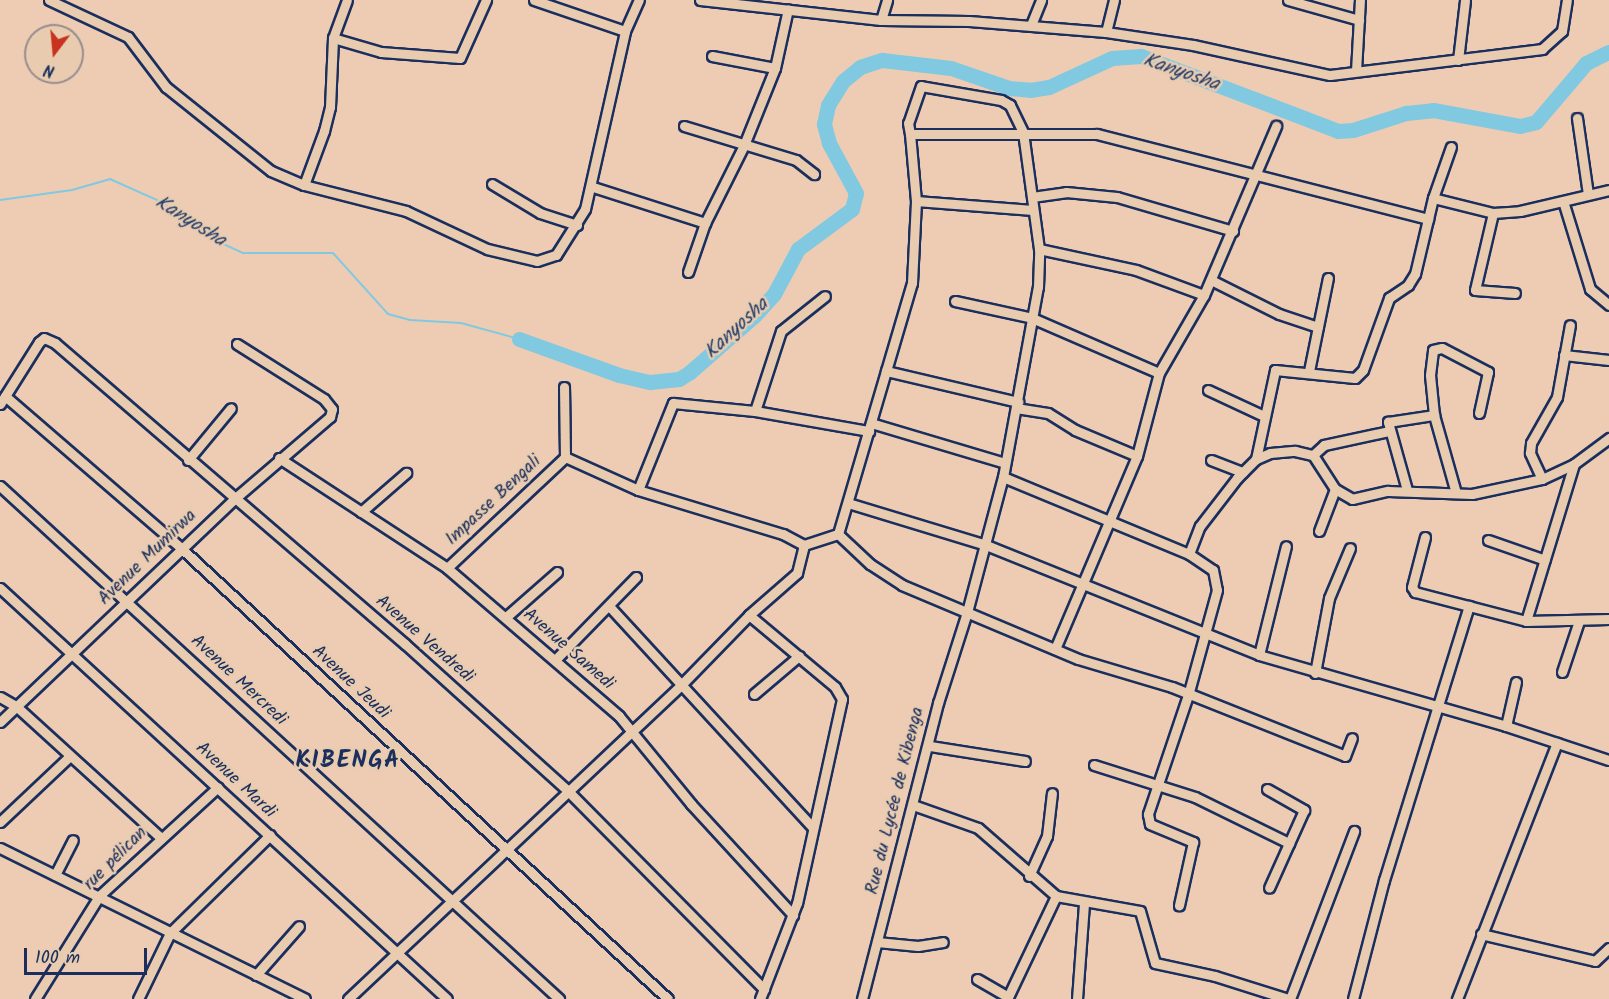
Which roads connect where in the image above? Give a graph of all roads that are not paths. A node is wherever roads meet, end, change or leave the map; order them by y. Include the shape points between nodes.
1 (49, 0) edge
2 (347, 0) edge
3 (486, 0) edge
4 (534, 0) edge
5 (639, 0) edge
6 (702, 0) edge
7 (806, 0) edge
8 (887, 0) edge
9 (1041, 0) edge
10 (1114, 0) edge
11 (1288, 0) edge
12 (1360, 0) edge
13 (1465, 0) edge
14 (1566, 0) edge
15 (788, 9) junction
16 (803, 11) junction
17 (881, 20) junction
18 (1359, 20) junction
19 (1031, 25) junction
20 (625, 31) junction
21 (1106, 32) junction
22 (333, 38) junction
23 (712, 56) dead end
24 (1458, 60) junction
25 (775, 68) junction
26 (1356, 71) junction
27 (1577, 118) dead end
28 (684, 126) dead end
29 (1276, 126) dead end
30 (1023, 132) junction
31 (910, 134) junction
32 (744, 145) junction
33 (1451, 147) dead end
34 (814, 174) dead end
35 (1258, 176) junction
36 (492, 184) dead end
37 (304, 185) junction
38 (593, 187) junction
39 (1609, 190) edge
40 (1588, 194) junction
41 (1032, 197) junction
42 (1433, 198) junction
43 (916, 201) junction
44 (1563, 201) junction
45 (1033, 210) junction
46 (1493, 213) junction
47 (1428, 219) junction
48 (705, 223) junction
49 (577, 225) junction
50 (1233, 231) junction
51 (1039, 249) junction
52 (688, 272) dead end
53 (1328, 278) dead end
54 (1211, 280) junction
55 (1515, 293) dead end
56 (1204, 295) junction
57 (825, 296) dead end
58 (955, 301) dead end
59 (1609, 305) edge
60 (1032, 318) junction
61 (1570, 325) dead end
62 (1318, 327) junction
63 (237, 344) dead end
64 (1564, 355) junction
65 (1609, 360) edge
66 (886, 371) junction
67 (1309, 371) junction
68 (1159, 373) junction
69 (564, 387) dead end
70 (1208, 390) dead end
71 (3, 400) edge
72 (1017, 405) junction
73 (231, 408) dead end
74 (755, 411) junction
75 (1479, 413) dead end
76 (1434, 415) junction
77 (1264, 416) junction
78 (870, 427) junction
79 (1389, 431) junction
80 (1609, 438) edge
81 (1598, 449) junction
82 (1609, 454) edge
83 (1313, 455) junction
84 (1137, 456) junction
85 (564, 457) junction
86 (279, 458) junction
87 (1256, 459) junction
88 (188, 460) junction
89 (1211, 460) dead end
90 (1005, 463) junction
91 (1574, 464) junction
92 (1243, 472) junction
93 (406, 473) dead end
94 (1003, 477) junction
95 (1542, 479) junction
96 (0, 486) edge
97 (1335, 489) junction
98 (638, 490) junction
99 (1407, 490) junction
100 (1456, 493) junction
101 (233, 500) junction
102 (848, 503) junction
103 (361, 512) junction
104 (1111, 521) junction
105 (1319, 531) dead end
106 (838, 534) junction
107 (1425, 537) dead end
108 (1488, 540) dead end
109 (804, 545) junction
110 (986, 545) junction
111 (1286, 546) dead end
112 (182, 549) junction
113 (1350, 549) dead end
114 (1189, 554) junction
115 (1545, 560) junction
116 (447, 568) junction
117 (557, 572) dead end
118 (636, 577) dead end
119 (1082, 584) junction
120 (0, 588) edge
121 (128, 601) junction
122 (609, 606) junction
123 (1468, 606) junction
124 (968, 612) junction
125 (749, 615) junction
126 (506, 617) junction
127 (1609, 620) edge
128 (1526, 621) junction
129 (1579, 621) junction
130 (1204, 636) junction
131 (1054, 649) junction
132 (72, 654) junction
133 (1258, 655) junction
134 (800, 656) junction
135 (555, 660) junction
136 (1562, 672) dead end
137 (1315, 673) junction
138 (1516, 682) dead end
139 (680, 686) junction
140 (754, 694) dead end
141 (1188, 695) junction
142 (0, 697) edge
143 (1438, 706) junction
144 (16, 707) junction
145 (0, 722) edge
146 (1506, 726) junction
147 (632, 730) junction
148 (1352, 738) dead end
149 (1557, 743) junction
150 (930, 746) junction
151 (69, 757) junction
152 (1609, 760) edge
153 (1025, 761) dead end
154 (1094, 765) dead end
155 (1160, 786) junction
156 (218, 787) junction
157 (1267, 789) dead end
158 (568, 791) junction
159 (1052, 793) dead end
160 (913, 805) junction
161 (0, 822) edge
162 (813, 828) junction
163 (1354, 831) dead end
164 (270, 835) junction
165 (160, 837) junction
166 (73, 840) dead end
167 (1289, 843) junction
168 (0, 848) edge
169 (507, 848) junction
170 (55, 875) junction
171 (1029, 876) junction
172 (1269, 888) dead end
173 (99, 896) junction
174 (1056, 896) junction
175 (452, 899) junction
176 (1084, 904) junction
177 (1179, 905) dead end
178 (793, 915) junction
179 (299, 926) dead end
180 (170, 933) junction
181 (1481, 934) junction
182 (877, 942) junction
183 (943, 942) dead end
184 (1609, 948) edge
185 (396, 952) junction
186 (256, 975) junction
187 (977, 979) dead end
188 (764, 989) junction
189 (35, 999) edge
190 (138, 999) edge
191 (305, 999) edge
192 (348, 999) edge
193 (447, 999) edge
194 (559, 999) edge
195 (668, 999) edge
196 (760, 999) edge
197 (862, 999) edge
198 (1077, 999) edge
199 (1289, 999) edge
200 (1353, 999) edge
201 (1457, 999) edge

1 - 37 street via 128,37 166,87 206,115 265,166
2 - 22 street
3 - 22 street via 460,58 381,52
4 - 20 street
5 - 20 street
6 - 15 street
7 - 16 street
8 - 17 street
9 - 19 street
10 - 21 street
11 - 18 street
12 - 18 street
13 - 24 street
14 - 24 street via 1562,31 1542,49
15 - 16 street
15 - 25 street
16 - 17 street
17 - 19 street
18 - 26 street
19 - 21 street
20 - 38 street
21 - 26 street via 1193,45 1305,72
22 - 37 street via 330,107
23 - 25 street
24 - 26 street
25 - 32 street
27 - 40 street
28 - 32 street
29 - 35 street
30 - 31 street
30 - 31 street via 1017,115 1001,100 930,85 921,86 915,96 908,123
30 - 35 street via 1097,134
30 - 41 street, Rue du Lycée de Kibenga
31 - 43 street
32 - 34 street via 796,160
32 - 48 street
33 - 42 street
35 - 47 street
35 - 50 street
36 - 49 street via 540,213
37 - 49 street via 406,211 473,244 537,261 556,255
38 - 48 street
38 - 49 street
39 - 40 street
40 - 44 street
41 - 45 street, Rue du Lycée de Kibenga
41 - 50 street via 1066,192 1117,197
42 - 46 street
42 - 47 street
43 - 45 street
43 - 66 street via 912,283
44 - 46 street
44 - 59 street via 1590,289
45 - 51 street, Rue du Lycée de Kibenga
46 - 55 street via 1475,290
47 - 67 street via 1415,274 1408,285 1389,298 1363,370 1355,378
48 - 52 street
50 - 54 street
51 - 56 street via 1136,270
51 - 60 street, Rue du Lycée de Kibenga
53 - 62 street
54 - 56 street
54 - 62 street via 1279,314
56 - 68 street
57 - 74 street via 781,331
58 - 60 street
60 - 68 street
60 - 72 street, Rue du Lycée de Kibenga
61 - 64 street
62 - 67 street
63 - 86 street, Avenue Mumirwa via 330,405 332,414
64 - 65 street
64 - 95 street via 1553,409 1531,443 1530,453
66 - 72 street
66 - 78 street
67 - 77 street via 1275,369
68 - 84 street
69 - 85 street, Impasse Bengali
70 - 77 street
71 - 88 street, Avenue Vendredi via 44,338 55,343
71 - 112 street, Avenue Jeudi
72 - 84 street via 1048,413 1075,430
72 - 90 street, Rue du Lycée de Kibenga
73 - 88 street
74 - 78 street
74 - 98 street via 673,403
75 - 76 street via 1488,372 1437,348 1432,353 1430,375
76 - 79 street via 1390,420
76 - 100 street
77 - 87 street
78 - 90 street
78 - 102 street
79 - 83 street via 1324,445
79 - 99 street
80 - 81 street
81 - 82 street
81 - 91 street
83 - 87 street via 1284,451
83 - 97 street
84 - 104 street
85 - 98 street
85 - 116 street, Impasse Bengali
86 - 101 street, Avenue Mumirwa
86 - 103 street, Avenue Samedi
87 - 92 street
88 - 101 street, Avenue Vendredi
89 - 92 street
90 - 94 street, Rue du Lycée de Kibenga
91 - 95 street
91 - 115 street
92 - 114 street via 1200,526
93 - 103 street
94 - 104 street
94 - 110 street, Rue du Lycée de Kibenga
95 - 100 street via 1488,493
96 - 121 street, Avenue Mercredi
97 - 99 street via 1352,499
97 - 105 street
98 - 109 street via 783,534
99 - 100 street
101 - 112 street, Avenue Mumirwa
101 - 158 street, Avenue Vendredi via 405,644
102 - 106 street
102 - 110 street
103 - 116 street, Avenue Samedi
104 - 114 street
104 - 119 street
106 - 109 street
106 - 124 street via 870,564 902,585
107 - 123 street via 1412,590
108 - 115 street
109 - 125 street via 797,573
110 - 119 street
110 - 124 street, Rue du Lycée de Kibenga
111 - 133 street
112 - 121 street, Avenue Mumirwa
112 - 169 street, Avenue Jeudi
113 - 137 street via 1329,598
114 - 130 street via 1205,562 1217,580
115 - 128 street
116 - 126 street, Avenue Samedi
117 - 126 street
118 - 122 street
119 - 130 street
119 - 131 street
120 - 132 street, Avenue Mardi
121 - 132 street, Avenue Mumirwa
121 - 175 street, Avenue Mercredi
122 - 135 street
122 - 139 street
123 - 128 street
123 - 143 street
124 - 131 street
124 - 150 street, Rue du Lycée de Kibenga via 938,703
125 - 134 street
125 - 139 street
126 - 135 street, Avenue Samedi
127 - 129 street
128 - 129 street
129 - 136 street
130 - 133 street
130 - 141 street
131 - 141 street
132 - 144 street, Avenue Mumirwa
132 - 156 street, Avenue Mardi
133 - 137 street
134 - 140 street
134 - 162 street via 835,687 842,699
135 - 147 street, Avenue Samedi
137 - 143 street
138 - 146 street
139 - 147 street
139 - 162 street
141 - 148 street via 1345,756
141 - 155 street
142 - 144 street
143 - 146 street
143 - 200 street via 1384,880
144 - 145 street, Avenue Mumirwa
144 - 151 street
146 - 149 street
147 - 158 street
147 - 178 street, Avenue Samedi via 691,804
149 - 152 street
149 - 181 street via 1510,871
150 - 153 street
150 - 160 street, Rue du Lycée de Kibenga
151 - 161 street
151 - 165 street
154 - 155 street
155 - 167 street via 1195,797
155 - 177 street via 1148,813 1149,822 1188,837 1194,847
156 - 164 street, Avenue Mardi
156 - 165 street, rue pélican
157 - 167 street via 1304,810
158 - 169 street
158 - 188 street, Avenue Vendredi
159 - 171 street via 1047,836
160 - 171 street via 978,828
160 - 182 street, Rue du Lycée de Kibenga
162 - 178 street
163 - 199 street
164 - 180 street
164 - 185 street, Avenue Mardi
165 - 173 street, rue pélican
166 - 170 street
167 - 172 street
168 - 170 street
169 - 175 street
169 - 195 street, Avenue Jeudi
170 - 173 street
171 - 174 street
173 - 180 street
173 - 189 street, rue pélican
174 - 176 street
174 - 187 street via 1008,997
175 - 185 street
175 - 194 street, Avenue Mercredi
176 - 198 street
176 - 199 street via 1140,912 1155,963 1215,976
178 - 188 street
179 - 186 street
180 - 186 street
180 - 190 street
181 - 184 street via 1595,961
181 - 201 street
182 - 183 street via 918,946
182 - 197 street, Rue du Lycée de Kibenga
185 - 192 street
185 - 193 street, Avenue Mardi
186 - 191 street
188 - 196 street

